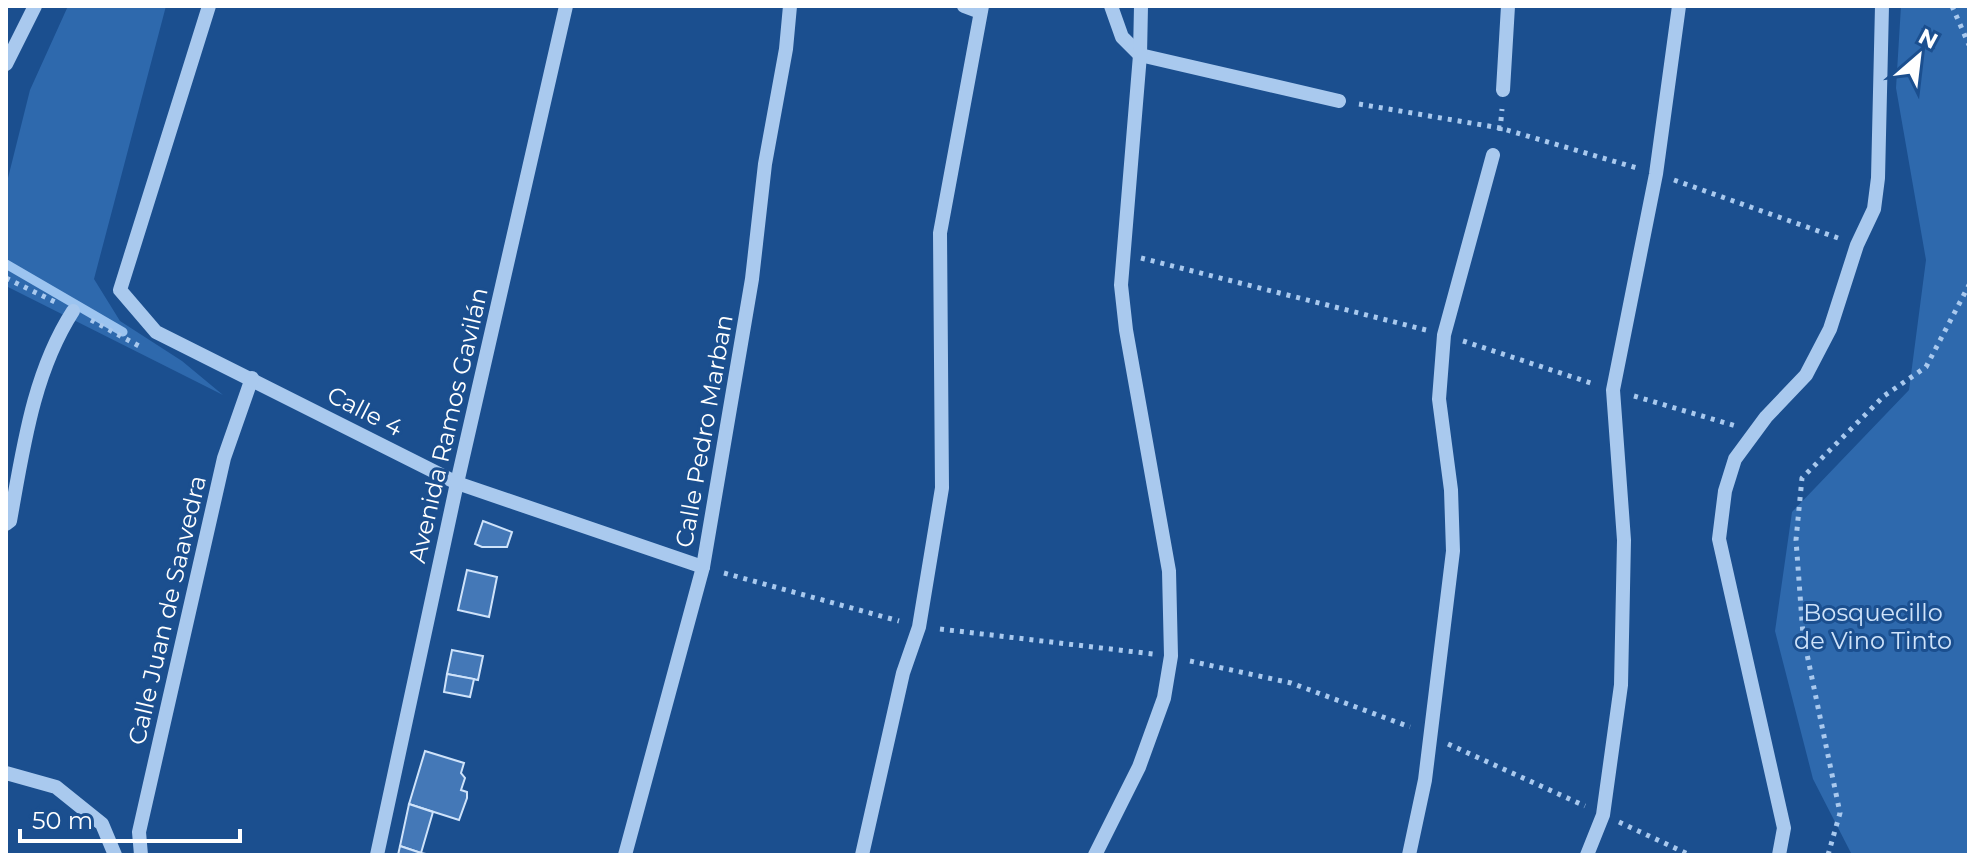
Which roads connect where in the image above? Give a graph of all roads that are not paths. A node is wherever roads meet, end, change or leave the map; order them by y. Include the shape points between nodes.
1 (35, 6) edge
2 (209, 6) edge
3 (566, 6) edge
4 (790, 6) edge
5 (964, 6) edge
6 (1111, 6) edge
7 (1141, 6) edge
8 (1508, 6) edge
9 (1679, 6) edge
10 (1882, 6) edge
11 (981, 9) edge
12 (1140, 55) junction
13 (6, 64) edge
14 (1503, 90) road end
15 (1339, 101) road end
16 (1493, 155) road end
17 (73, 311) road end
18 (252, 378) junction
19 (457, 483) junction
20 (6, 524) edge
21 (703, 567) junction
22 (6, 773) edge
23 (115, 855) edge
24 (141, 855) edge
25 (377, 855) edge
26 (625, 855) edge
27 (862, 855) edge
28 (1095, 855) edge
29 (1409, 855) edge
30 (1587, 855) edge
31 (1779, 855) edge

1 - 13 street
2 - 18 street, Calle 4 via 120,290 156,332
3 - 19 street, Avenida Ramos Gavilán
4 - 21 street, Calle Pedro Marban via 752,279
5 - 11 street
6 - 12 street via 1122,37
7 - 12 street
8 - 14 street
9 - 30 street via 1656,174 1613,390 1624,540 1621,685 1603,815
10 - 31 street via 1874,209 1830,329 1806,375 1735,459 1719,539 1784,828
11 - 27 street via 940,233 942,488 919,627 903,673
12 - 15 street
12 - 28 street via 1121,285 1169,571 1171,656 1164,698 1139,767
16 - 29 street via 1444,335 1439,399 1453,551 1425,780
17 - 20 street via 45,366
18 - 19 street, Calle 4
18 - 24 street, Calle Juan de Saavedra via 224,458 139,832
19 - 21 street, Calle 4
19 - 25 street, Avenida Ramos Gavilán
21 - 26 street, Calle Pedro Marban
22 - 23 street via 56,787 102,824

